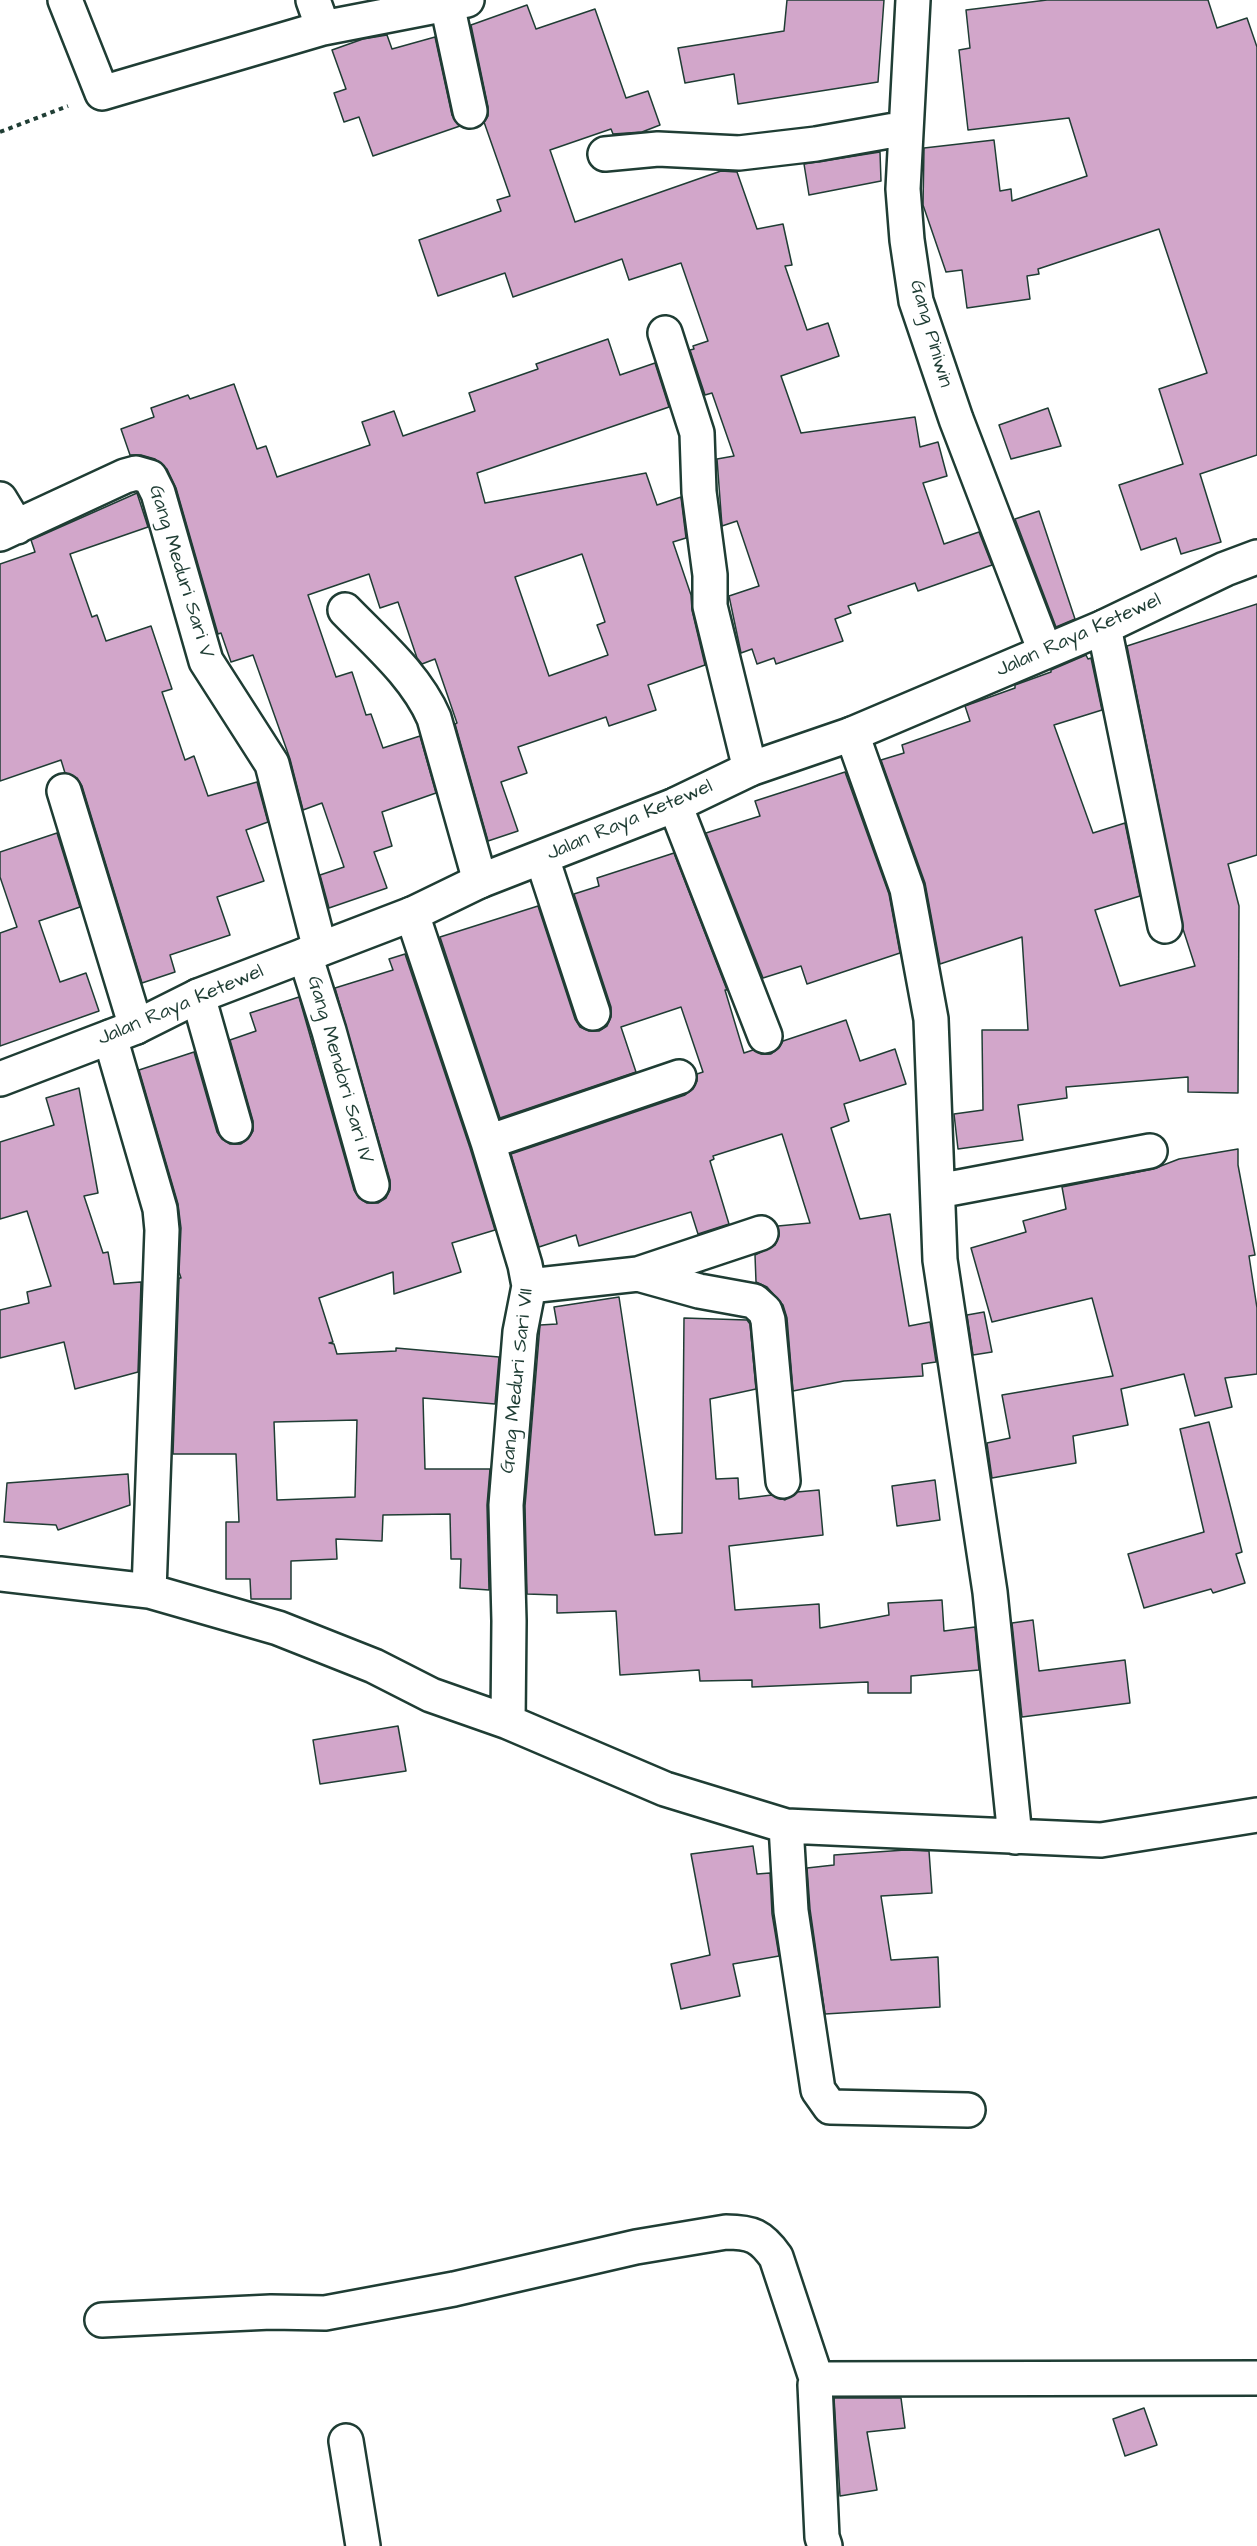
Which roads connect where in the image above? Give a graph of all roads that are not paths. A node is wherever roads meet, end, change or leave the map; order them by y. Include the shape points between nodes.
1 (65, 0) edge
2 (913, 0) edge
3 (457, 2) edge
4 (318, 14) edge
5 (470, 111) dead end
6 (906, 128) junction
7 (605, 154) dead end
8 (665, 333) dead end
9 (0, 499) edge
10 (9, 530) edge
11 (1257, 557) edge
12 (345, 610) dead end
13 (1104, 627) junction
14 (1045, 651) junction
15 (852, 734) junction
16 (750, 769) junction
17 (64, 791) dead end
18 (675, 805) junction
19 (542, 858) junction
20 (480, 881) junction
21 (412, 914) junction
22 (1165, 926) dead end
23 (313, 952) junction
24 (198, 996) junction
25 (593, 1013) dead end
26 (123, 1032) junction
27 (765, 1036) dead end
28 (0, 1077) edge
29 (680, 1077) dead end
30 (235, 1126) dead end
31 (488, 1143) junction
32 (1150, 1151) dead end
33 (372, 1185) dead end
34 (938, 1191) junction
35 (761, 1233) dead end
36 (638, 1274) junction
37 (529, 1287) junction
38 (783, 1481) dead end
39 (0, 1574) edge
40 (149, 1591) junction
41 (508, 1722) junction
42 (1257, 1815) edge
43 (786, 1826) junction
44 (1015, 1837) junction
45 (968, 2110) dead end
46 (102, 2320) dead end
47 (1257, 2378) edge
48 (818, 2381) junction
49 (346, 2441) dead end
50 (363, 2546) edge
51 (825, 2546) edge

1 - 4 street via 102,93
2 - 6 street, Gang Piniwin
3 - 4 street
3 - 5 street
6 - 7 street via 739,153 658,148
6 - 14 street, Gang Piniwin via 903,189 916,301 956,419
8 - 16 street via 697,433 710,606
9 - 10 street
10 - 23 street, Gang Meduri Sari V via 125,476 146,474 154,483 206,661 272,764
11 - 13 street, Jalan Raya Ketewel
12 - 20 street via 427,701
13 - 14 street, Jalan Raya Ketewel
13 - 22 street
14 - 15 street, Jalan Raya Ketewel
15 - 16 street, Jalan Raya Ketewel
15 - 34 street via 907,889 931,1019
16 - 18 street, Jalan Raya Ketewel
17 - 26 street
18 - 19 street, Jalan Raya Ketewel
18 - 27 street
19 - 20 street, Jalan Raya Ketewel
19 - 25 street
20 - 21 street, Jalan Raya Ketewel
21 - 23 street, Jalan Raya Ketewel
21 - 31 street, Gang Meduri Sari VII
23 - 24 street, Jalan Raya Ketewel
23 - 33 street, Gang Mendori Sari IV
24 - 26 street, Jalan Raya Ketewel
24 - 30 street
26 - 28 street, Jalan Raya Ketewel
26 - 40 street via 162,1230
29 - 31 street
31 - 37 street, Gang Meduri Sari VII
32 - 34 street
34 - 44 street via 940,1260 990,1592
35 - 36 street
36 - 37 street
36 - 38 street via 754,1301 765,1311
37 - 41 street, Gang Meduri Sari VII via 520,1332 506,1505
39 - 40 street
40 - 41 street via 278,1628 374,1666 431,1695
41 - 43 street via 665,1789
42 - 44 street via 1101,1840
43 - 44 street
43 - 45 street via 790,1911 818,2090 830,2107
46 - 48 street via 325,2313 454,2289 636,2247 741,2232 764,2240 776,2257
47 - 48 street
48 - 51 street via 815,2385
49 - 50 street

